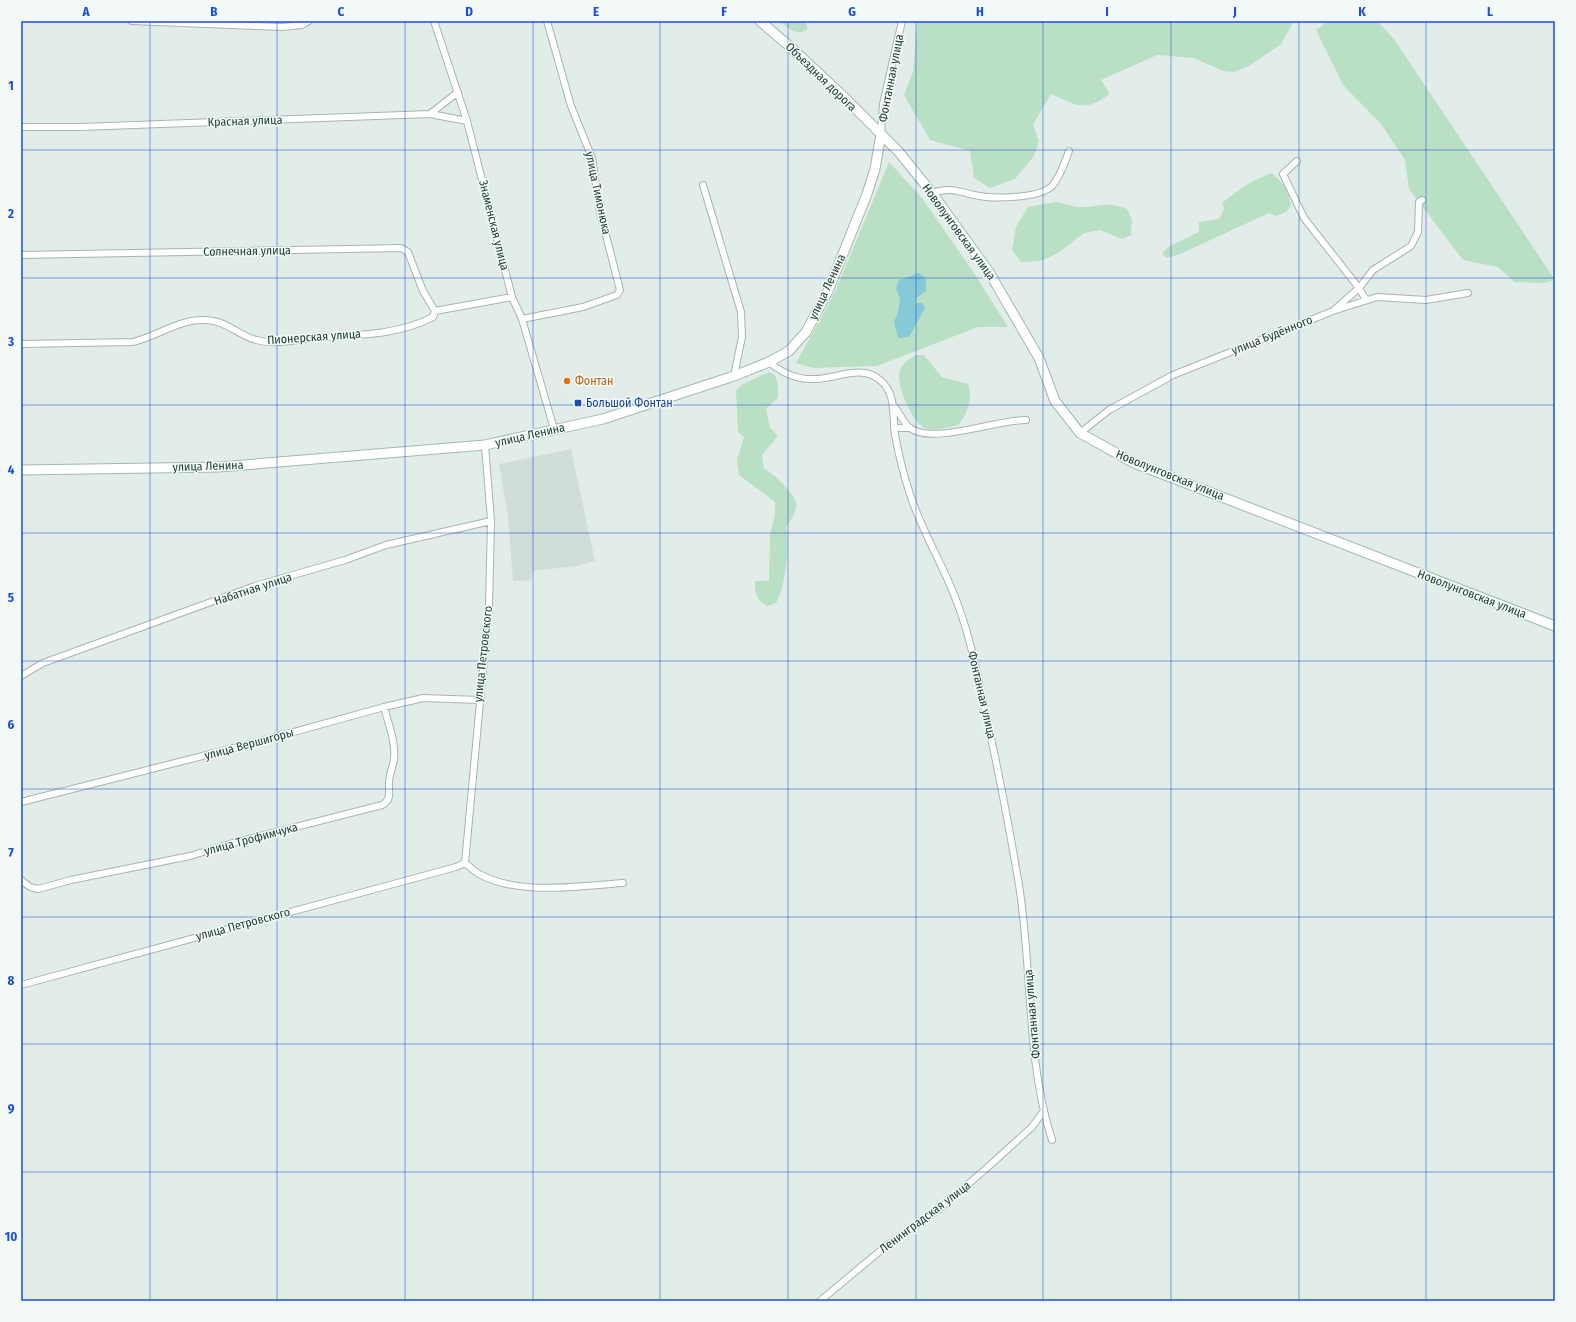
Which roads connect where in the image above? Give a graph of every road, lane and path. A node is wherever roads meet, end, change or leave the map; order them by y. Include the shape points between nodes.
1 (132, 21) edge
2 (309, 21) edge
3 (434, 21) edge
4 (547, 21) edge
5 (760, 21) edge
6 (902, 21) edge
7 (458, 92) junction
8 (430, 114) junction
9 (467, 121) junction
10 (21, 127) edge
11 (881, 134) junction
12 (1069, 151) dead end
13 (1297, 161) dead end
14 (703, 185) dead end
15 (932, 193) junction
16 (1422, 200) dead end
17 (21, 255) edge
18 (1360, 288) junction
19 (1468, 293) dead end
20 (512, 297) junction
21 (1366, 300) junction
22 (435, 311) junction
23 (1333, 311) junction
24 (522, 319) junction
25 (21, 344) edge
26 (769, 362) junction
27 (734, 376) junction
28 (893, 404) junction
29 (1026, 420) dead end
30 (895, 428) junction
31 (910, 428) junction
32 (554, 429) junction
33 (1080, 433) junction
34 (485, 445) junction
35 (21, 470) edge
36 (491, 521) junction
37 (1555, 626) edge
38 (21, 676) edge
39 (479, 700) junction
40 (384, 707) junction
41 (21, 802) edge
42 (465, 862) junction
43 (21, 880) edge
44 (623, 883) dead end
45 (21, 985) edge
46 (1043, 1112) junction
47 (1052, 1140) dead end
48 (820, 1301) edge

1 - 2 street via 282,26
3 - 7 street, Знаменская улица
4 - 24 street, улица Тимонюка via 571,106 592,158 600,212 620,290 617,296 583,307
5 - 11 street, Объездная дорога via 796,50
6 - 11 street, Фонтанная улица via 884,104
7 - 8 street
7 - 9 street, Знаменская улица
8 - 9 street, Красная улица
8 - 10 street, Красная улица
9 - 20 street, Знаменская улица
11 - 15 street, Новолунговская улица
11 - 26 street, улица Ленина via 875,169 828,291 806,332 789,351
12 - 15 street via 1051,186 1036,194 994,197 955,189
13 - 18 street via 1283,174 1304,218
14 - 27 street via 742,312 742,337
15 - 33 street, Новолунговская улица via 989,272 1039,358 1055,401
16 - 18 street, улица Будённого via 1419,202 1418,232 1411,246 1373,270
17 - 22 street, Солнечная улица via 401,248 408,252 423,291
18 - 21 street
18 - 23 street, улица Будённого
19 - 21 street via 1426,300 1377,297
20 - 22 street
20 - 24 street, Знаменская улица
21 - 23 street
22 - 25 street, Пионерская улица via 433,317 422,323 384,332 275,342 255,340 219,321 205,320 179,324 133,342
23 - 33 street, улица Будённого via 1173,375 1109,410
24 - 32 street, Знаменская улица
26 - 27 street, улица Ленина
26 - 28 street, Фонтанная улица via 781,372 798,378 814,380 854,372 872,375 888,389
27 - 32 street, улица Ленина via 603,419
28 - 30 street, Фонтанная улица
28 - 31 street
29 - 31 street via 945,433 923,433
30 - 31 street
30 - 46 street, Фонтанная улица via 901,464 912,499 958,605 972,650 993,745 1019,883
32 - 34 street, улица Ленина
33 - 37 street, Новолунговская улица via 1134,463
34 - 35 street, улица Ленина via 219,467
34 - 36 street, улица Петровского
36 - 38 street, Набатная улица via 386,545 345,560 255,586 43,663
36 - 39 street, улица Петровского via 488,605
39 - 40 street, улица Вершигоры via 423,698
39 - 42 street, улица Петровского
40 - 41 street, улица Вершигоры
40 - 43 street, улица Трофимчука via 394,749 394,760 389,783 390,797 382,805 190,856 38,889
42 - 44 street via 479,874 505,884 567,887
42 - 45 street, улица Петровского via 456,867
46 - 47 street, Фонтанная улица
46 - 48 street, Ленинградская улица via 1032,1127 939,1209 886,1246

